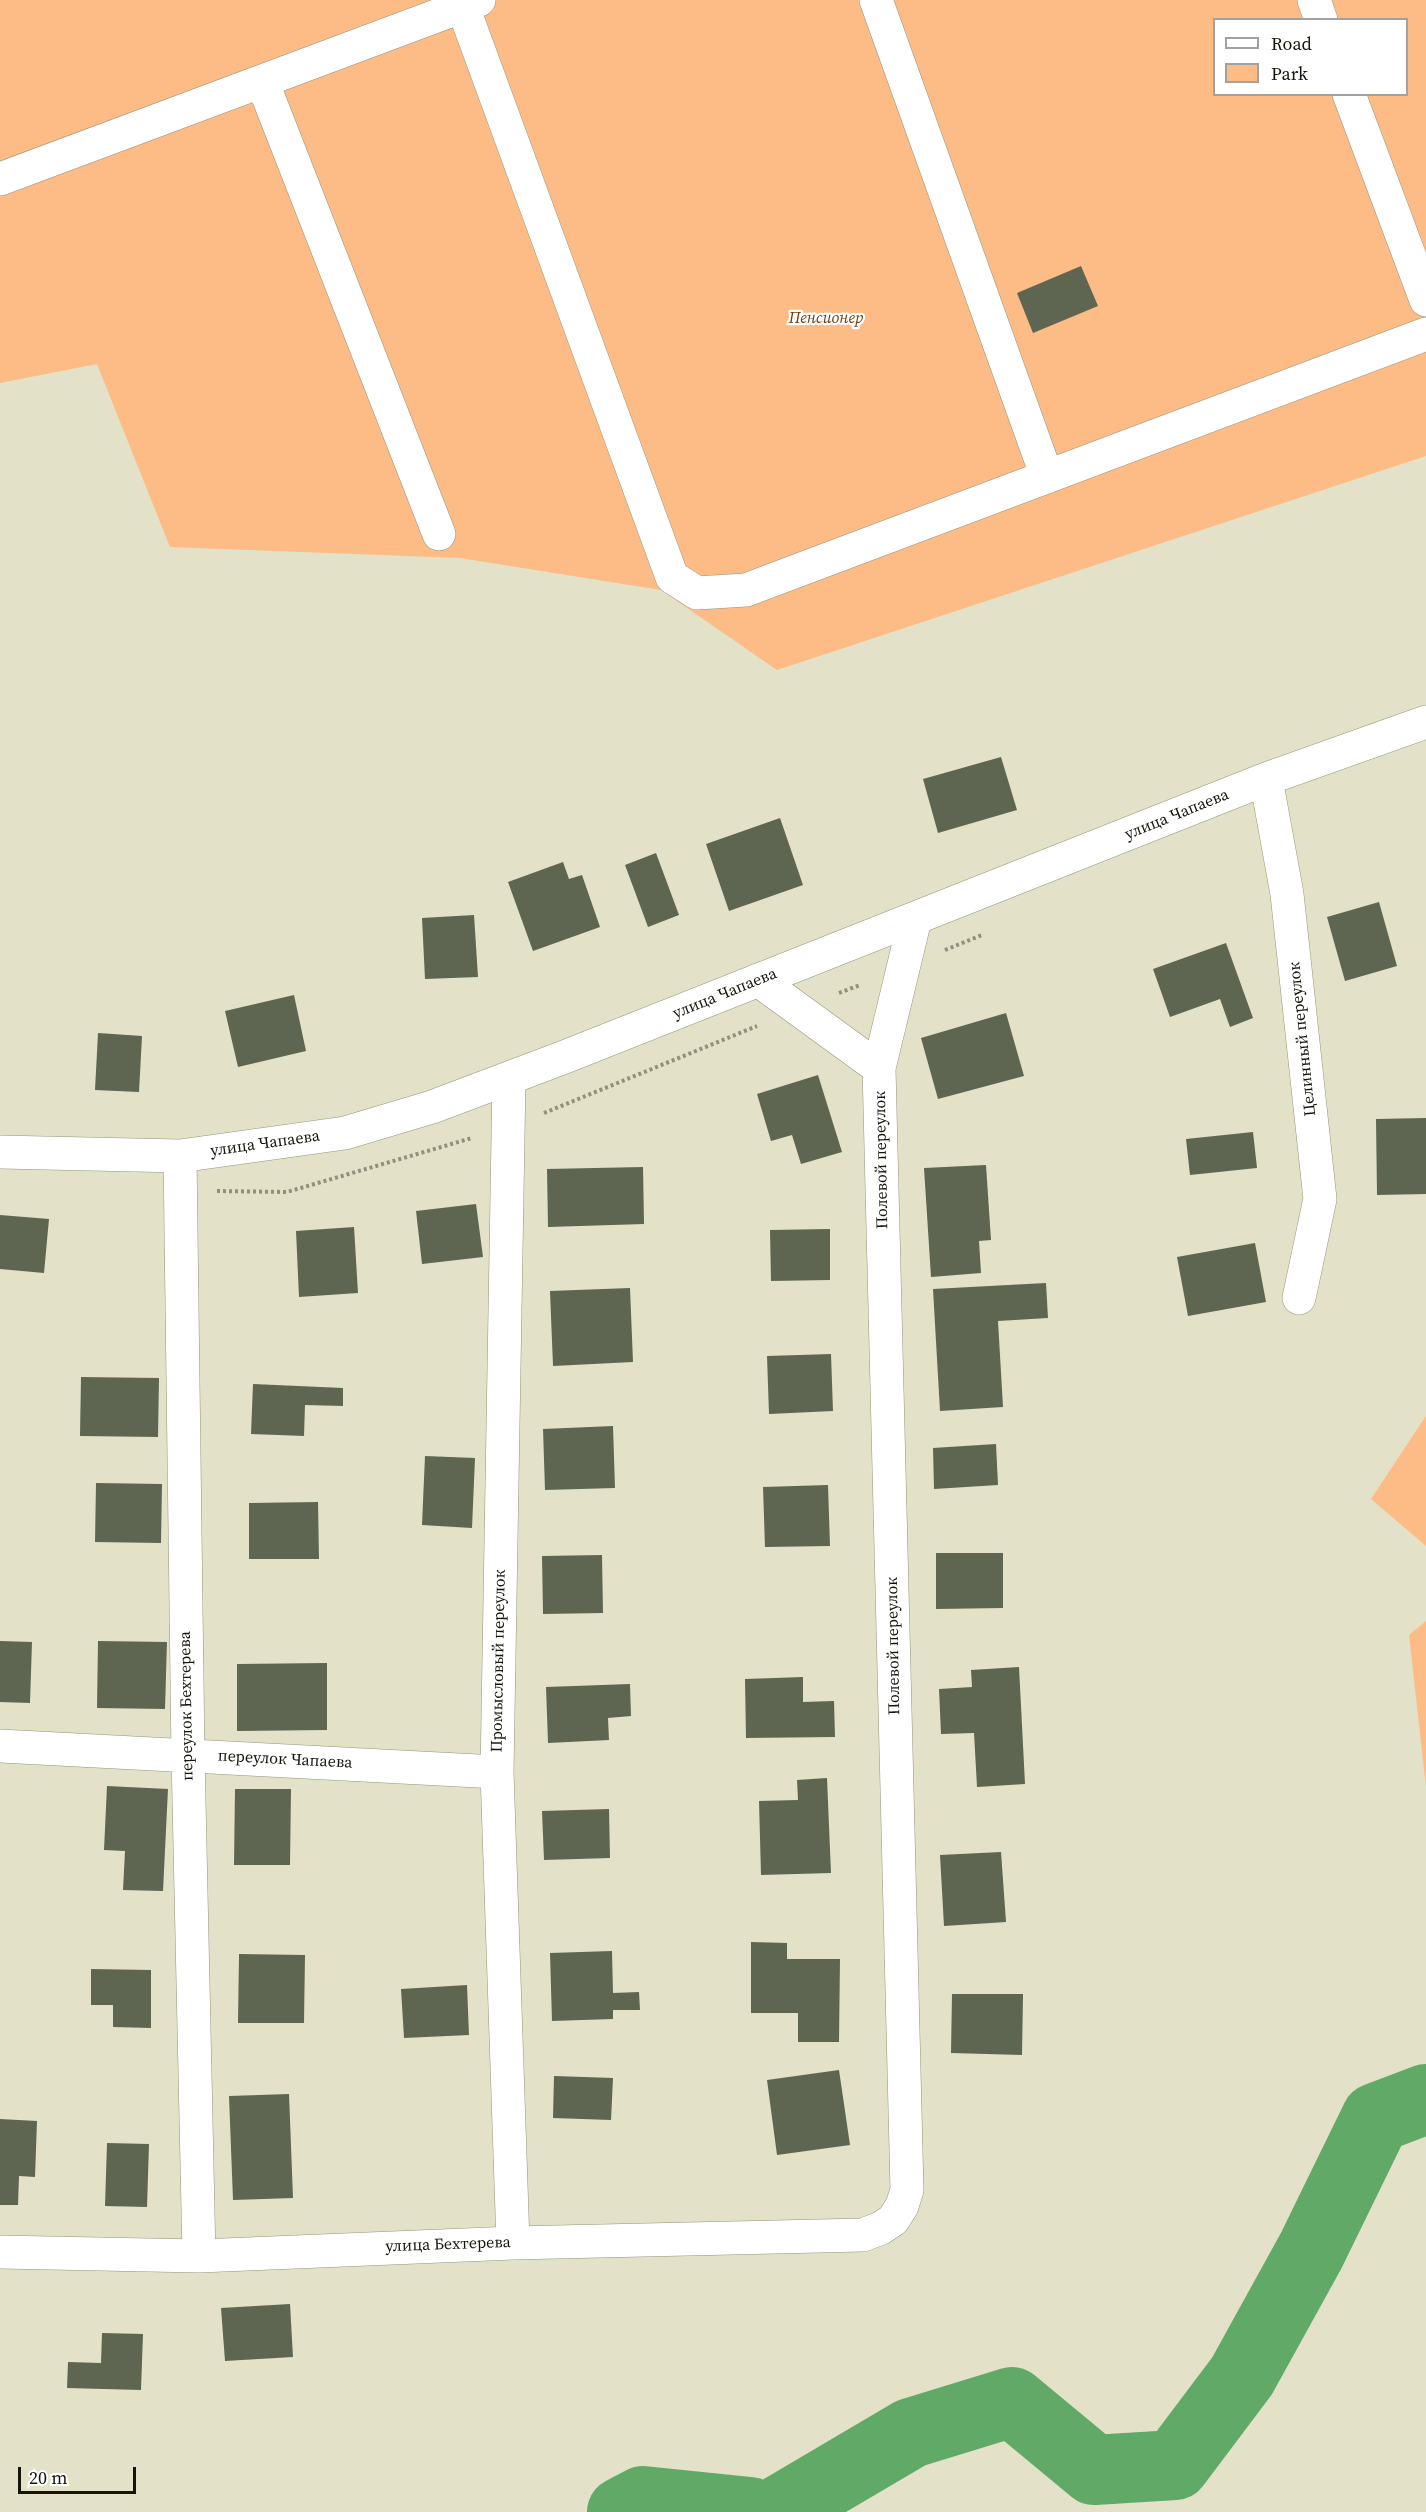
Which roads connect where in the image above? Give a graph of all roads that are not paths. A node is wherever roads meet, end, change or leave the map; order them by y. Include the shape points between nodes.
1 (876, 0) edge
2 (1314, 0) edge
3 (471, 3) edge
4 (1320, 18) edge
5 (262, 81) junction
6 (1350, 96) edge
7 (0, 179) edge
8 (1426, 300) edge
9 (1426, 334) edge
10 (1047, 477) junction
11 (439, 534) dead end
12 (1426, 722) edge
13 (1266, 779) junction
14 (915, 919) junction
15 (758, 980) junction
16 (879, 1068) junction
17 (509, 1078) junction
18 (0, 1152) edge
19 (180, 1156) junction
20 (1299, 1298) dead end
21 (0, 1746) edge
22 (188, 1755) junction
23 (497, 1772) junction
24 (893, 2220) joint
25 (513, 2243) junction
26 (0, 2252) edge
27 (199, 2256) junction

1 - 10 street
2 - 4 street
3 - 5 street
3 - 10 street via 672,577 697,592 746,590
5 - 7 street
5 - 11 street
6 - 8 street
9 - 10 street
12 - 13 street, улица Чапаева
13 - 14 street, улица Чапаева
13 - 20 street, Целинный переулок via 1287,894 1320,1198
14 - 15 street, улица Чапаева
14 - 16 street, Полевой переулок
15 - 16 street, Полевой переулок
15 - 17 street, улица Чапаева
16 - 24 street, Полевой переулок via 908,2190
17 - 19 street, улица Чапаева via 432,1107 345,1133
17 - 23 street, Промысловый переулок
18 - 19 street, улица Чапаева
19 - 22 street, переулок Бехтерева
21 - 22 street, переулок Чапаева
22 - 23 street, переулок Чапаева
22 - 27 street, переулок Бехтерева
23 - 25 street, Промысловый переулок
24 - 25 street, улица Бехтерева via 863,2235
25 - 27 street, улица Бехтерева
26 - 27 street, улица Бехтерева

